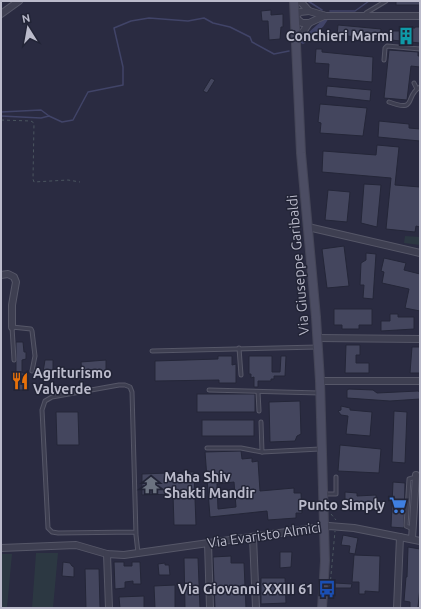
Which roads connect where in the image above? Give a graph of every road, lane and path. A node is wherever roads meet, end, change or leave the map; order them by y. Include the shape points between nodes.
1 (19, 1) edge
2 (294, 1) edge
3 (300, 1) edge
4 (386, 1) edge
5 (309, 11) junction
6 (1, 14) edge
7 (326, 16) junction
8 (366, 16) junction
9 (420, 16) edge
10 (295, 17) junction
11 (309, 23) junction
12 (296, 44) junction
13 (420, 48) edge
14 (384, 60) dead end
15 (414, 83) dead end
16 (418, 88) edge
17 (389, 102) dead end
18 (1, 120) edge
19 (80, 182) dead end
20 (308, 227) junction
21 (420, 253) edge
22 (1, 275) edge
23 (12, 328) junction
24 (420, 339) edge
25 (318, 342) junction
26 (239, 348) junction
27 (152, 351) dead end
28 (14, 360) dead end
29 (32, 371) dead end
30 (241, 375) dead end
31 (320, 381) junction
32 (420, 381) edge
33 (209, 390) dead end
34 (258, 392) junction
35 (320, 393) junction
36 (259, 411) dead end
37 (261, 422) dead end
38 (207, 448) dead end
39 (322, 449) junction
40 (262, 452) junction
41 (416, 476) dead end
42 (336, 477) dead end
43 (323, 494) junction
44 (324, 526) junction
45 (136, 532) junction
46 (253, 537) junction
47 (400, 537) junction
48 (412, 539) junction
49 (420, 541) edge
50 (208, 543) junction
51 (1, 548) edge
52 (138, 553) junction
53 (107, 554) junction
54 (109, 608) edge
55 (210, 608) edge
56 (256, 608) edge
57 (322, 608) edge
58 (397, 608) edge

1 - 6 street
2 - 10 street, Via Giuseppe Garibaldi
3 - 5 street
4 - 8 lane via 366,13
5 - 7 street
5 - 10 street via 300,12
7 - 8 street
7 - 11 street
8 - 9 street
10 - 11 street via 299,22
10 - 12 street, Via Giuseppe Garibaldi
11 - 12 street via 301,32
12 - 20 street, Via Giuseppe Garibaldi via 301,153
13 - 14 lane via 387,46
15 - 16 lane
16 - 17 lane via 407,105 399,106
18 - 19 path via 31,120 34,123 34,182
20 - 21 street
20 - 25 street, Via Giuseppe Garibaldi
22 - 23 street via 8,274 14,277 16,282 12,304
23 - 28 lane
23 - 29 lane via 32,331 35,356
24 - 25 street
25 - 26 lane
25 - 31 street, Via Giuseppe Garibaldi
26 - 27 lane
26 - 30 lane
31 - 32 street
31 - 35 street, Via Giuseppe Garibaldi
33 - 34 lane
34 - 35 lane
34 - 36 lane
35 - 39 street, Via Giuseppe Garibaldi
37 - 40 lane
38 - 40 lane via 241,448
39 - 40 lane
39 - 43 street, Via Giuseppe Garibaldi
41 - 48 street
42 - 43 lane via 336,494
43 - 44 street, Via Giuseppe Garibaldi
44 - 46 street, Via Evaristo Almici
44 - 47 street, Via Evaristo Almici via 344,526
44 - 57 street, Via Giuseppe Garibaldi
45 - 45 lane via 130,387 119,385 52,397 45,401 42,410 48,528 58,533
45 - 52 lane
46 - 50 street, Via Evaristo Almici
46 - 56 street
47 - 48 street, Via Evaristo Almici
47 - 58 street
48 - 49 street, Via Evaristo Almici
50 - 52 street, Via Evaristo Almici
50 - 55 street
51 - 53 street, Via Evaristo Almici via 76,545
52 - 53 street, Via Evaristo Almici
53 - 54 street

